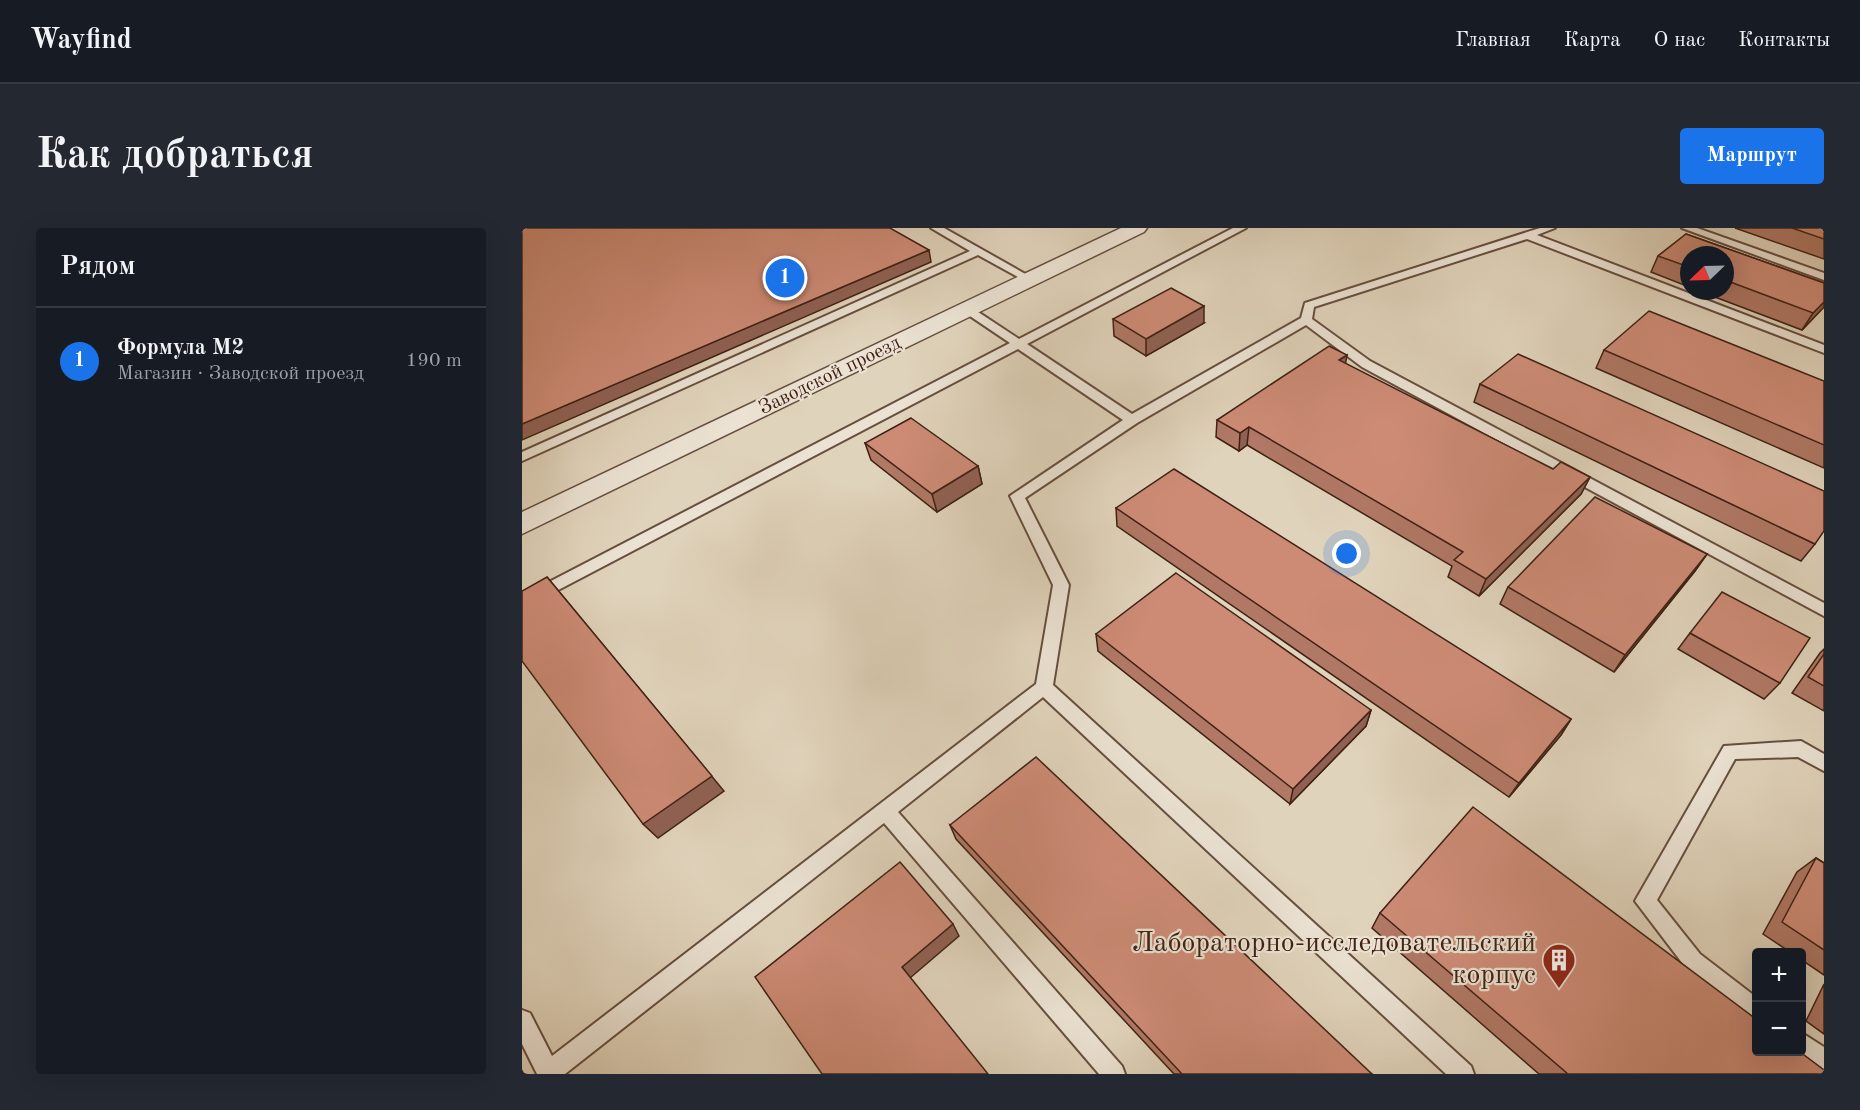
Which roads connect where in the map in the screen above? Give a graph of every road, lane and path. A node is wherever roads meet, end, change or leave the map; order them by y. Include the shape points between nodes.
1 (936, 228) edge
2 (1137, 228) edge
3 (1240, 228) edge
4 (1550, 228) edge
5 (1687, 228) edge
6 (1529, 236) junction
7 (978, 251) junction
8 (1824, 277) edge
9 (1031, 280) junction
10 (968, 310) junction
11 (1306, 321) junction
12 (1022, 344) junction
13 (1824, 350) edge
14 (1132, 420) junction
15 (522, 457) edge
16 (522, 524) edge
17 (522, 603) edge
18 (1824, 610) edge
19 (1044, 687) junction
20 (1824, 763) edge
21 (886, 812) junction
22 (1752, 1007) edge
23 (522, 1021) edge
24 (1806, 1047) edge
25 (1824, 1061) edge
26 (549, 1074) edge
27 (1114, 1074) edge
28 (1463, 1074) edge

1 - 7 lane
2 - 9 street, Заводской проезд
3 - 12 lane
4 - 6 lane
5 - 8 lane
6 - 11 lane via 1309,305
6 - 13 lane
7 - 9 lane
7 - 15 lane
9 - 10 street, Заводской проезд
10 - 12 lane
10 - 16 street, Заводской проезд
11 - 14 lane
11 - 18 lane via 1366,364
12 - 14 lane
12 - 17 lane
14 - 19 lane via 1017,495 1061,585
19 - 21 lane
19 - 28 lane
20 - 22 lane via 1801,749 1730,751 1646,902 1693,961
21 - 26 lane
21 - 27 lane
23 - 26 lane
24 - 25 lane

